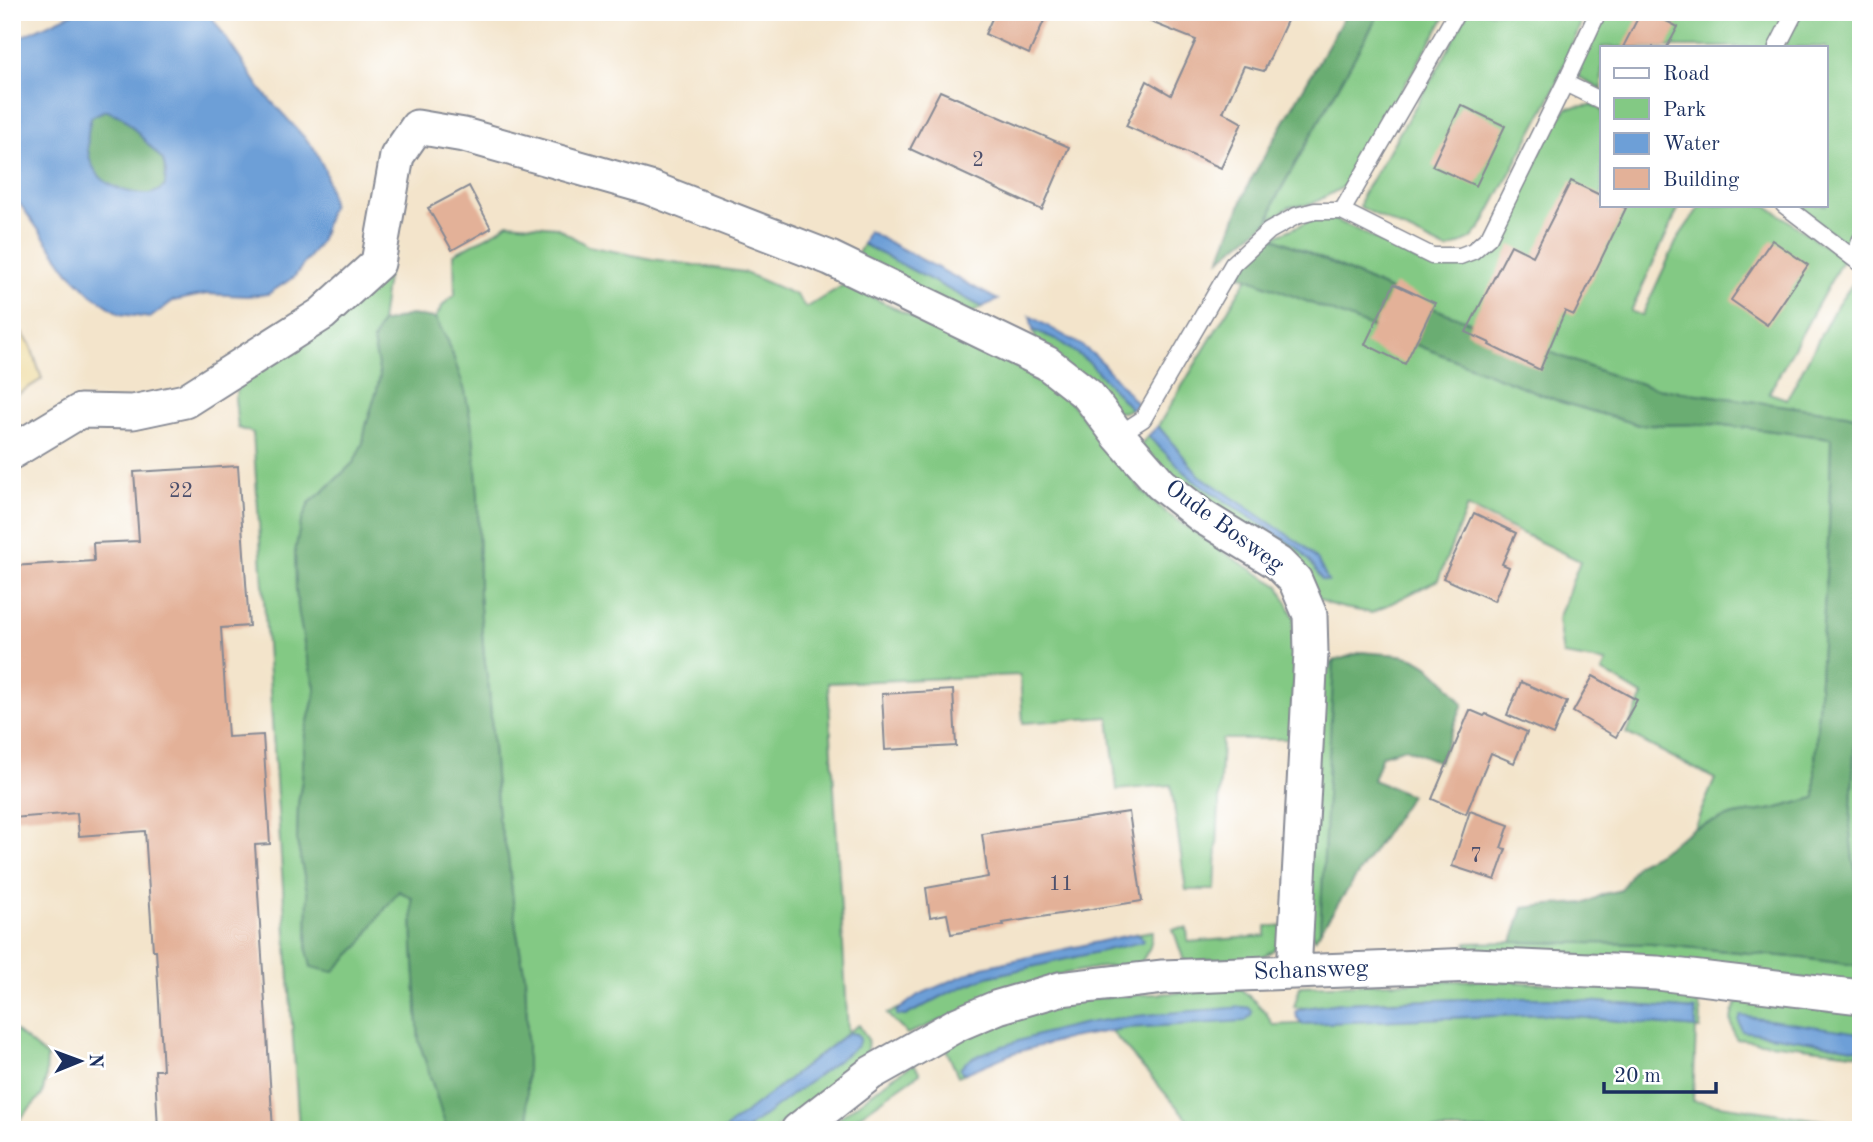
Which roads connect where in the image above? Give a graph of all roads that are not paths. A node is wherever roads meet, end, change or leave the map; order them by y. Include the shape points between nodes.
1 (1457, 12) edge
2 (1598, 12) edge
3 (1795, 12) edge
4 (1778, 46) edge
5 (1565, 83) junction
6 (1600, 100) edge
7 (1784, 206) edge
8 (1342, 211) junction
9 (1861, 239) edge
10 (1857, 261) edge
11 (1118, 436) junction
12 (12, 453) edge
13 (1294, 972) junction
14 (1861, 997) edge
15 (798, 1130) edge

1 - 8 lane
2 - 5 lane
3 - 4 lane
5 - 6 lane
5 - 8 lane via 1489,237 1473,251 1432,256
7 - 10 lane
8 - 11 lane via 1296,216 1269,231 1233,264 1143,419
9 - 10 lane
11 - 12 street, Oude Bosweg via 1088,395 1047,363 830,258 650,188 464,135 417,127 397,156 378,263 322,314 185,401 133,412 80,411
11 - 13 street, Oude Bosweg via 1161,484 1203,517 1279,563 1295,580 1310,615
13 - 14 street, Schansweg via 1475,965 1657,973
13 - 15 street, Schansweg via 1163,977 1060,989 998,1007 871,1073

